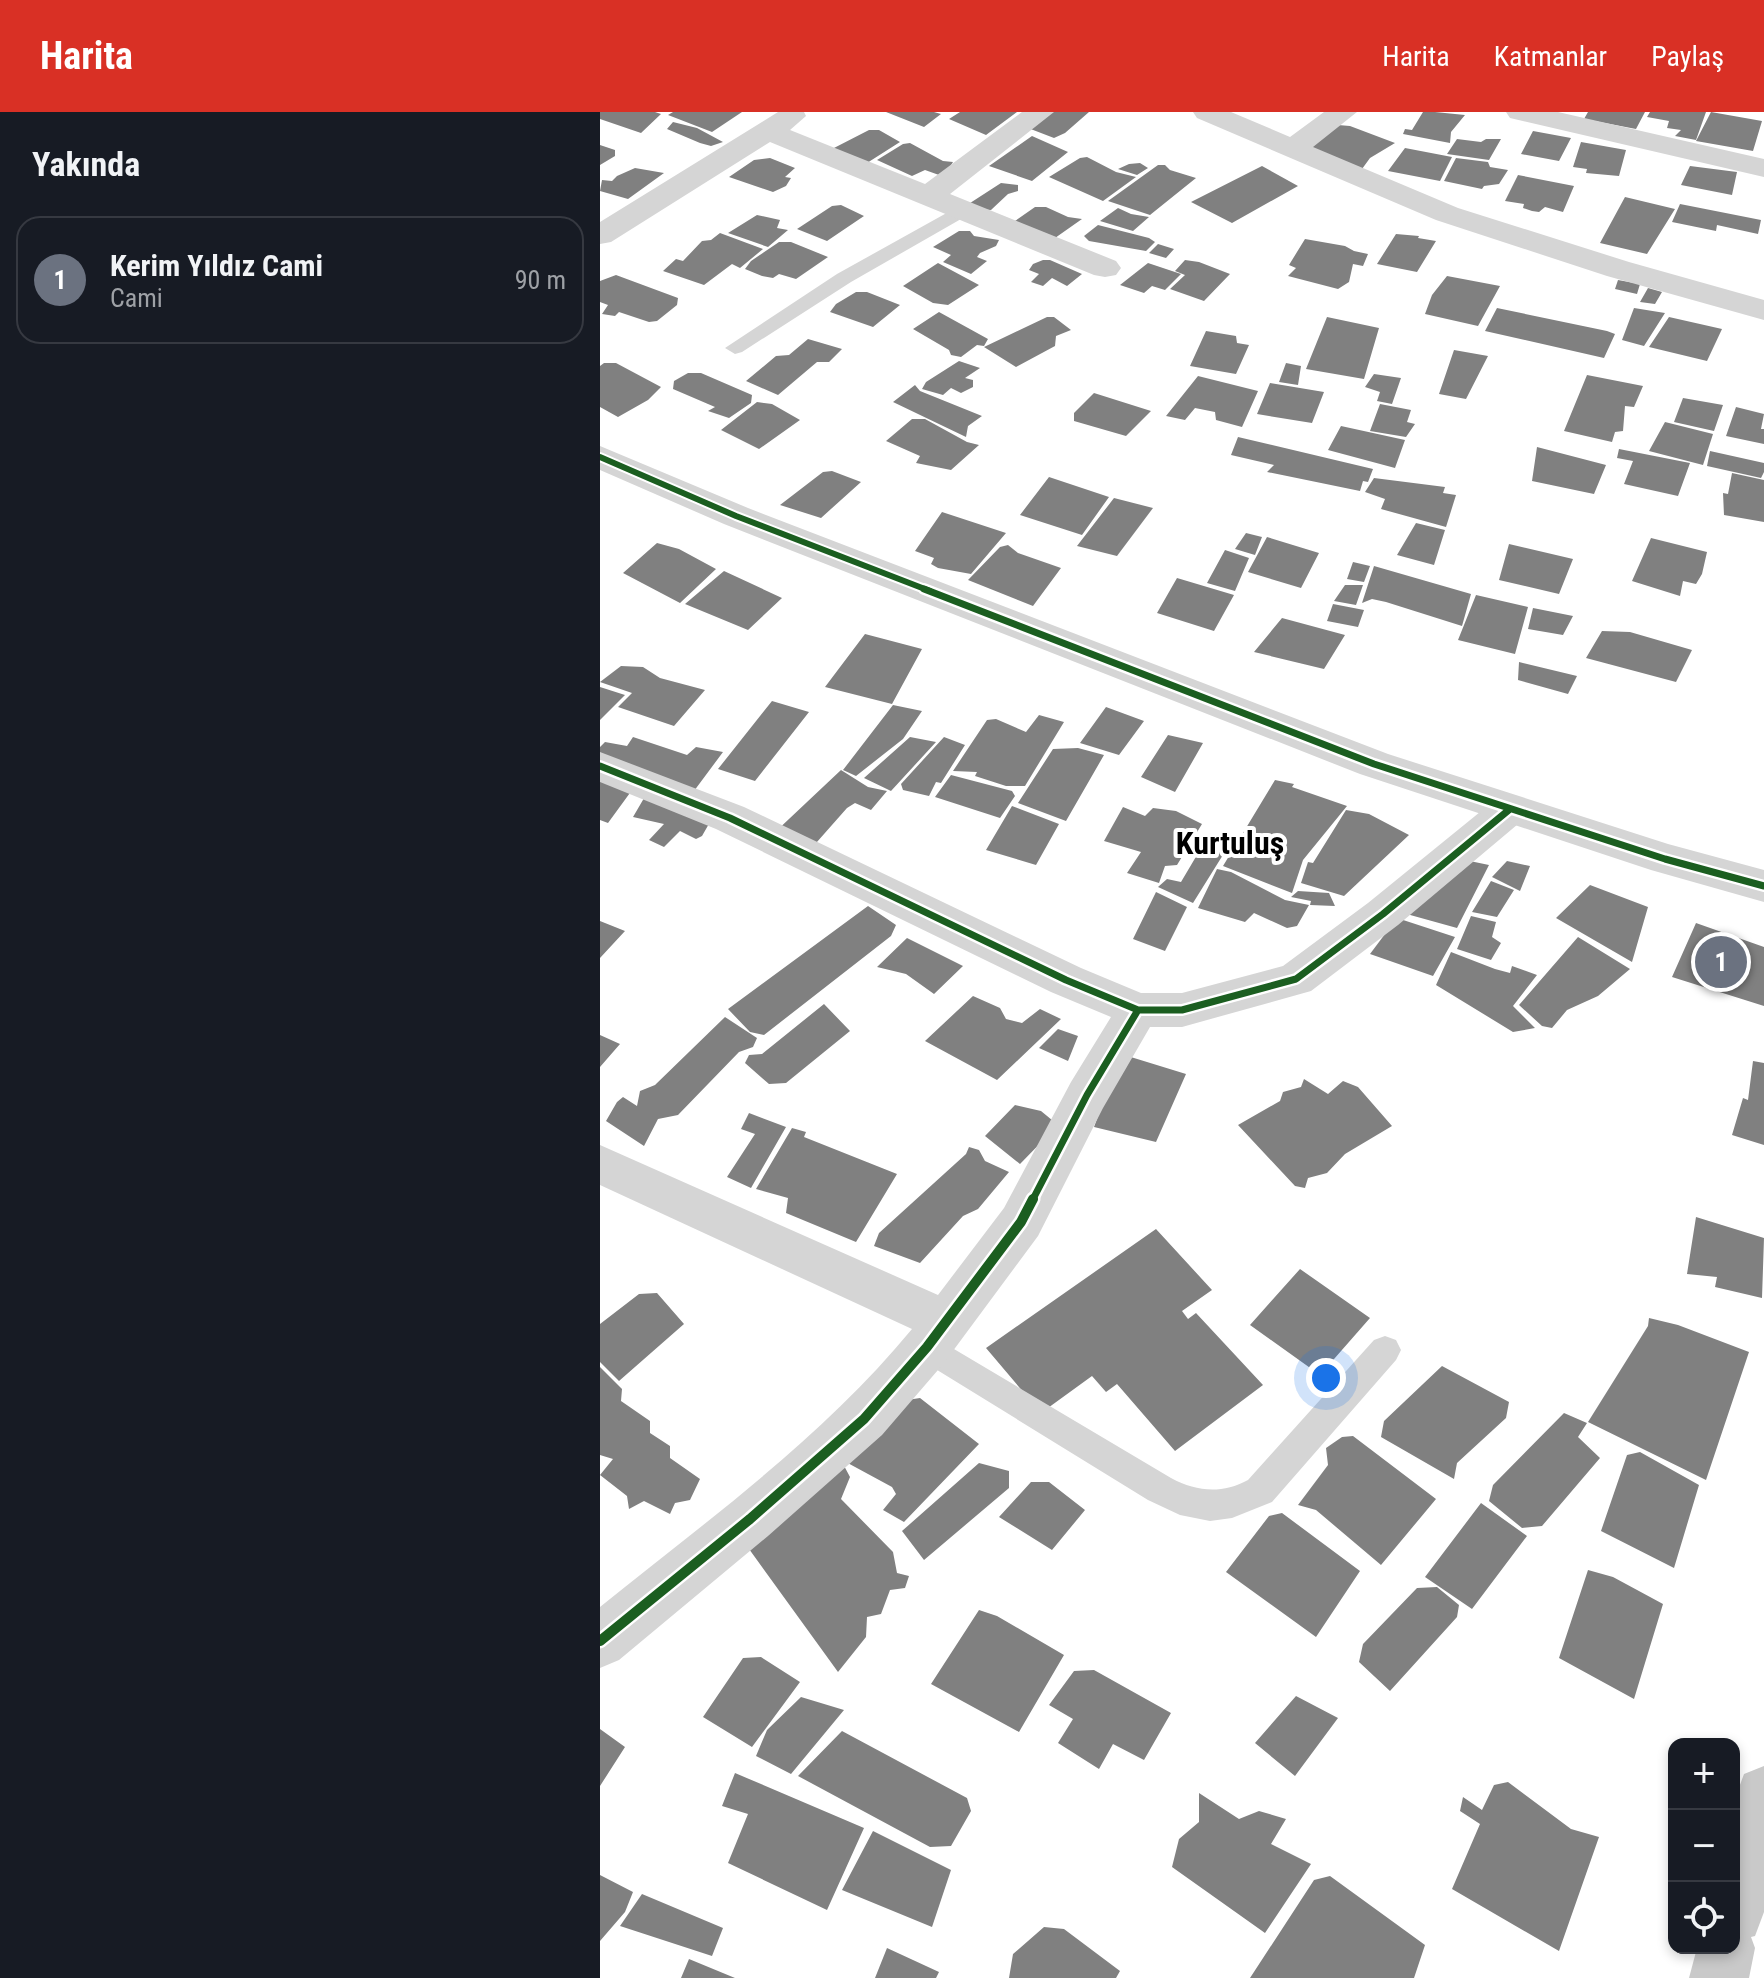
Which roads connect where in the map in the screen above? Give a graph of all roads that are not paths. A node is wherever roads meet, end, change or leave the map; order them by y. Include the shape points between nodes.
1 (799, 112) edge
2 (1040, 112) edge
3 (1207, 112) edge
4 (1343, 112) edge
5 (1520, 112) edge
6 (768, 131) junction
7 (1291, 149) junction
8 (1764, 168) edge
9 (927, 197) junction
10 (961, 211) junction
11 (600, 235) edge
12 (1105, 268) dead end
13 (1764, 310) edge
14 (735, 348) dead end
15 (600, 457) edge
16 (600, 766) edge
17 (1510, 809) junction
18 (1665, 859) junction
19 (1764, 886) edge
20 (1764, 903) edge
21 (1138, 1010) junction
22 (600, 1164) edge
23 (937, 1334) junction
24 (1385, 1350) dead end
25 (600, 1641) edge
26 (1764, 1794) edge
27 (1740, 1891) edge
28 (1725, 1954) edge
29 (1719, 1978) edge

1 - 6 street
2 - 9 street
3 - 7 street
4 - 7 street
5 - 8 street
6 - 9 street
6 - 11 street
7 - 13 street via 1447,214
9 - 10 street
10 - 12 street
10 - 14 lane
15 - 17 street via 736,516 1374,764
16 - 21 street via 730,818
17 - 18 street
17 - 21 street via 1296,979 1182,1010
18 - 19 street
18 - 20 street
21 - 23 street via 1021,1222
22 - 23 street
23 - 24 lane via 1012,1402 1168,1492 1216,1507 1260,1491
23 - 25 street via 864,1419
26 - 27 main road
28 - 29 main road

